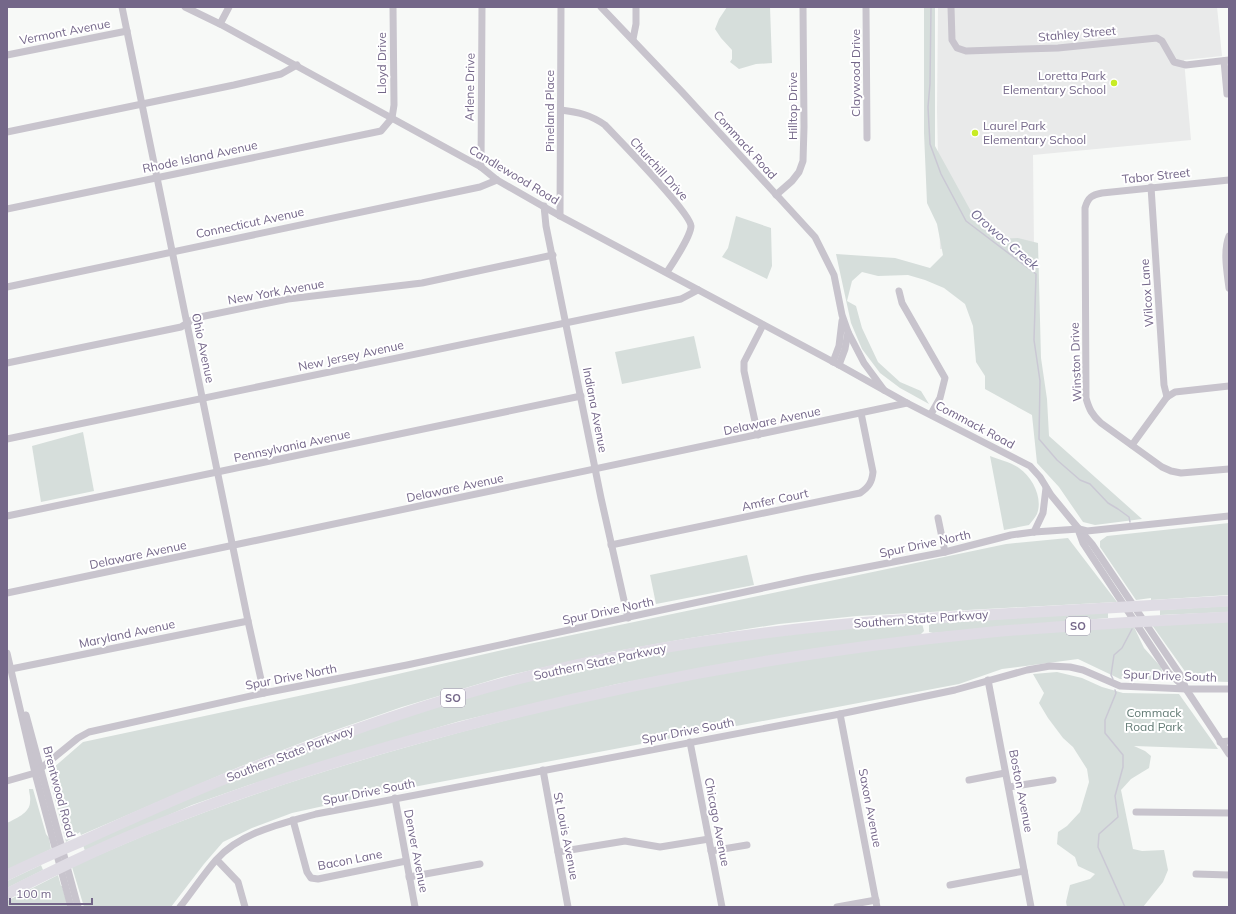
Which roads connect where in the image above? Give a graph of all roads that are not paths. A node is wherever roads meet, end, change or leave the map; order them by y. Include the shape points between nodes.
1 (122, 7) edge
2 (185, 7) edge
3 (229, 7) edge
4 (393, 7) edge
5 (482, 7) edge
6 (561, 7) edge
7 (601, 7) edge
8 (636, 7) edge
9 (803, 7) edge
10 (866, 7) edge
11 (951, 7) edge
12 (220, 24) junction
13 (127, 31) junction
14 (633, 39) junction
15 (7, 55) edge
16 (1226, 60) edge
17 (296, 65) junction
18 (1227, 94) dead end
19 (142, 105) junction
20 (561, 110) junction
21 (392, 118) junction
22 (7, 132) edge
23 (867, 138) dead end
24 (481, 167) junction
25 (158, 177) junction
26 (497, 180) junction
27 (1229, 180) edge
28 (1151, 188) junction
29 (776, 195) junction
30 (1087, 200) joint
31 (544, 206) junction
32 (7, 209) edge
33 (560, 216) junction
34 (1229, 236) edge
35 (172, 251) junction
36 (553, 255) junction
37 (667, 272) junction
38 (7, 286) edge
39 (1229, 288) edge
40 (698, 290) junction
41 (900, 291) dead end
42 (842, 315) junction
43 (187, 323) junction
44 (566, 323) junction
45 (763, 325) junction
46 (848, 332) junction
47 (7, 363) edge
48 (836, 363) junction
49 (1229, 386) edge
50 (884, 390) junction
51 (581, 396) junction
52 (1167, 397) junction
53 (203, 399) junction
54 (907, 403) junction
55 (861, 413) junction
56 (930, 414) junction
57 (758, 435) junction
58 (7, 439) edge
59 (1132, 445) junction
60 (1229, 468) edge
61 (596, 469) junction
62 (217, 473) junction
63 (1046, 488) junction
64 (7, 516) edge
65 (1229, 516) edge
66 (938, 518) dead end
67 (1079, 530) junction
68 (1034, 532) junction
69 (611, 545) junction
70 (233, 546) junction
71 (945, 552) junction
72 (7, 594) edge
73 (1229, 601) edge
74 (1229, 617) edge
75 (628, 618) junction
76 (248, 621) junction
77 (1144, 628) junction
78 (7, 653) edge
79 (11, 669) junction
80 (988, 680) junction
81 (15, 684) junction
82 (7, 686) edge
83 (1186, 689) junction
84 (1229, 689) edge
85 (264, 693) junction
86 (840, 714) junction
87 (1229, 741) edge
88 (690, 742) junction
89 (1220, 742) junction
90 (1229, 754) edge
91 (543, 770) junction
92 (38, 771) junction
93 (1005, 773) junction
94 (969, 780) dead end
95 (1053, 780) dead end
96 (7, 781) edge
97 (1009, 787) junction
98 (395, 798) junction
99 (1136, 812) dead end
100 (1229, 813) edge
101 (293, 820) junction
102 (709, 839) junction
103 (747, 845) dead end
104 (558, 852) junction
105 (711, 852) junction
106 (217, 860) junction
107 (406, 861) junction
108 (480, 864) dead end
109 (1024, 871) junction
110 (66, 873) junction
111 (1196, 874) dead end
112 (7, 875) edge
113 (1229, 875) edge
114 (409, 877) junction
115 (950, 885) dead end
116 (7, 894) edge
117 (876, 903) edge
118 (71, 907) edge
119 (78, 907) edge
120 (180, 907) edge
121 (245, 907) edge
122 (415, 907) edge
123 (568, 907) edge
124 (722, 907) edge
125 (837, 907) edge
126 (1031, 907) edge

1 - 13 street, Ohio Avenue
2 - 12 street, Candlewood Road
3 - 12 street
4 - 21 street, Lloyd Drive
5 - 24 street, Arlene Drive
6 - 20 street, Pineland Place
7 - 14 street, Commack Road
8 - 14 street
9 - 29 street, Hilltop Drive via 803,161 792,181
10 - 23 street, Claywood Drive
11 - 16 street, Stahley Street via 952,40 957,48 966,51 1036,49 1157,38 1162,41 1174,62 1186,65
12 - 17 street, Candlewood Road
13 - 15 street, Vermont Avenue
13 - 19 street, Ohio Avenue
14 - 29 street, Commack Road
16 - 18 street
17 - 19 street via 281,74
17 - 21 street, Candlewood Road
19 - 22 street
19 - 25 street, Ohio Avenue
20 - 33 street, Pineland Place
20 - 37 street, Churchill Drive via 587,114 605,126 688,218 691,226 688,236
21 - 24 street, Candlewood Road
21 - 25 street, Rhode Island Avenue via 381,131
24 - 26 street, Candlewood Road
25 - 32 street, Rhode Island Avenue
25 - 35 street, Ohio Avenue
26 - 31 street, Candlewood Road
26 - 35 street, Connecticut Avenue via 480,187
27 - 28 street, Tabor Street
28 - 30 street, Tabor Street via 1102,192
28 - 52 street, Wilcox Lane via 1164,385
29 - 42 street, Commack Road via 815,237 834,275
30 - 59 street, Winston Drive via 1085,208 1088,409 1093,416
31 - 33 street, Candlewood Road
31 - 36 street, Indiana Avenue
33 - 37 street, Candlewood Road
34 - 39 street via 1226,254
35 - 38 street, Connecticut Avenue
35 - 43 street, Ohio Avenue
36 - 43 street, New York Avenue via 422,283 288,299 194,318
36 - 44 street, Indiana Avenue
37 - 40 street, Candlewood Road
40 - 44 street, New Jersey Avenue via 681,299
40 - 45 street, Candlewood Road
41 - 56 street via 902,303 945,378 940,398
42 - 46 street, Commack Road
42 - 48 street, Commack Road
43 - 47 street, New York Avenue
43 - 53 street, Ohio Avenue
44 - 51 street, Indiana Avenue
44 - 53 street, New Jersey Avenue
45 - 48 street, Candlewood Road
45 - 57 street via 744,362
46 - 48 street, Commack Road via 846,349
46 - 50 street via 864,362
48 - 50 street, Commack Road
49 - 52 street via 1175,392
50 - 54 street, Commack Road
51 - 61 street, Indiana Avenue
51 - 62 street, Pennsylvania Avenue
52 - 59 street
53 - 58 street, New Jersey Avenue
53 - 62 street, Ohio Avenue
54 - 55 street, Delaware Avenue
54 - 56 street, Commack Road
55 - 57 street, Delaware Avenue
55 - 69 street, Amfer Court via 873,472 872,481 860,493
56 - 63 street, Commack Road via 1030,466
57 - 61 street, Delaware Avenue
59 - 60 street, Winston Drive via 1171,471 1181,473
61 - 69 street, Indiana Avenue
61 - 70 street, Delaware Avenue
62 - 64 street, Pennsylvania Avenue
62 - 70 street, Ohio Avenue
63 - 67 street, Commack Road
63 - 68 street via 1043,513
65 - 67 street, Spur Drive North
66 - 71 street
67 - 68 street, Spur Drive North
67 - 77 street, Commack Road via 1092,544 1129,599
67 - 77 street, Commack Road via 1082,544
68 - 71 street, Spur Drive North via 1011,535
69 - 75 street, Indiana Avenue
70 - 72 street, Delaware Avenue
70 - 76 street, Ohio Avenue
71 - 75 street, Spur Drive North via 805,579
73 - 112 highway, Southern State Parkway / SO via 838,624 691,643 573,666 518,679 413,710 309,745 141,814
74 - 116 highway, Southern State Parkway / SO via 983,633 865,647 730,667 552,704 391,746 262,786 154,826
75 - 85 street, Spur Drive North
76 - 79 street, Maryland Avenue
76 - 85 street, Ohio Avenue
77 - 83 street, Commack Road via 1181,676
78 - 79 street, Brentwood Road
79 - 81 street, Brentwood Road
80 - 83 street, Spur Drive South via 1050,666 1083,670 1120,686
80 - 86 street, Spur Drive South via 955,690
80 - 93 street, Boston Avenue
81 - 82 street
81 - 92 street, Brentwood Road via 23,704
83 - 84 street, Spur Drive South
83 - 89 street, Commack Road
85 - 92 street, Spur Drive North via 90,732 78,738
86 - 88 street, Spur Drive South
86 - 117 street, Saxon Avenue
87 - 89 street
88 - 91 street, Spur Drive South
88 - 102 street, Chicago Avenue
89 - 90 street, Commack Road
91 - 98 street, Spur Drive South
91 - 104 street, St Louis Avenue
92 - 96 street, Spur Drive North
92 - 110 street, Brentwood Road
93 - 94 street
93 - 97 street, Boston Avenue
95 - 97 street
97 - 109 street, Boston Avenue
98 - 101 street, Spur Drive South
98 - 107 street, Denver Avenue
99 - 100 street
101 - 106 street, Spur Drive South via 241,840
101 - 107 street, Bacon Lane via 307,872 311,878 318,879
102 - 104 street via 660,847 625,841
102 - 105 street, Chicago Avenue
103 - 105 street
104 - 123 street, St Louis Avenue
105 - 124 street, Chicago Avenue
106 - 120 street, Spur Drive South
106 - 121 street via 238,882
107 - 114 street, Denver Avenue
108 - 114 street
109 - 115 street
109 - 126 street, Boston Avenue
110 - 118 street, Brentwood Road
110 - 119 street, Brentwood Road
111 - 113 street
114 - 122 street, Denver Avenue
117 - 125 street

